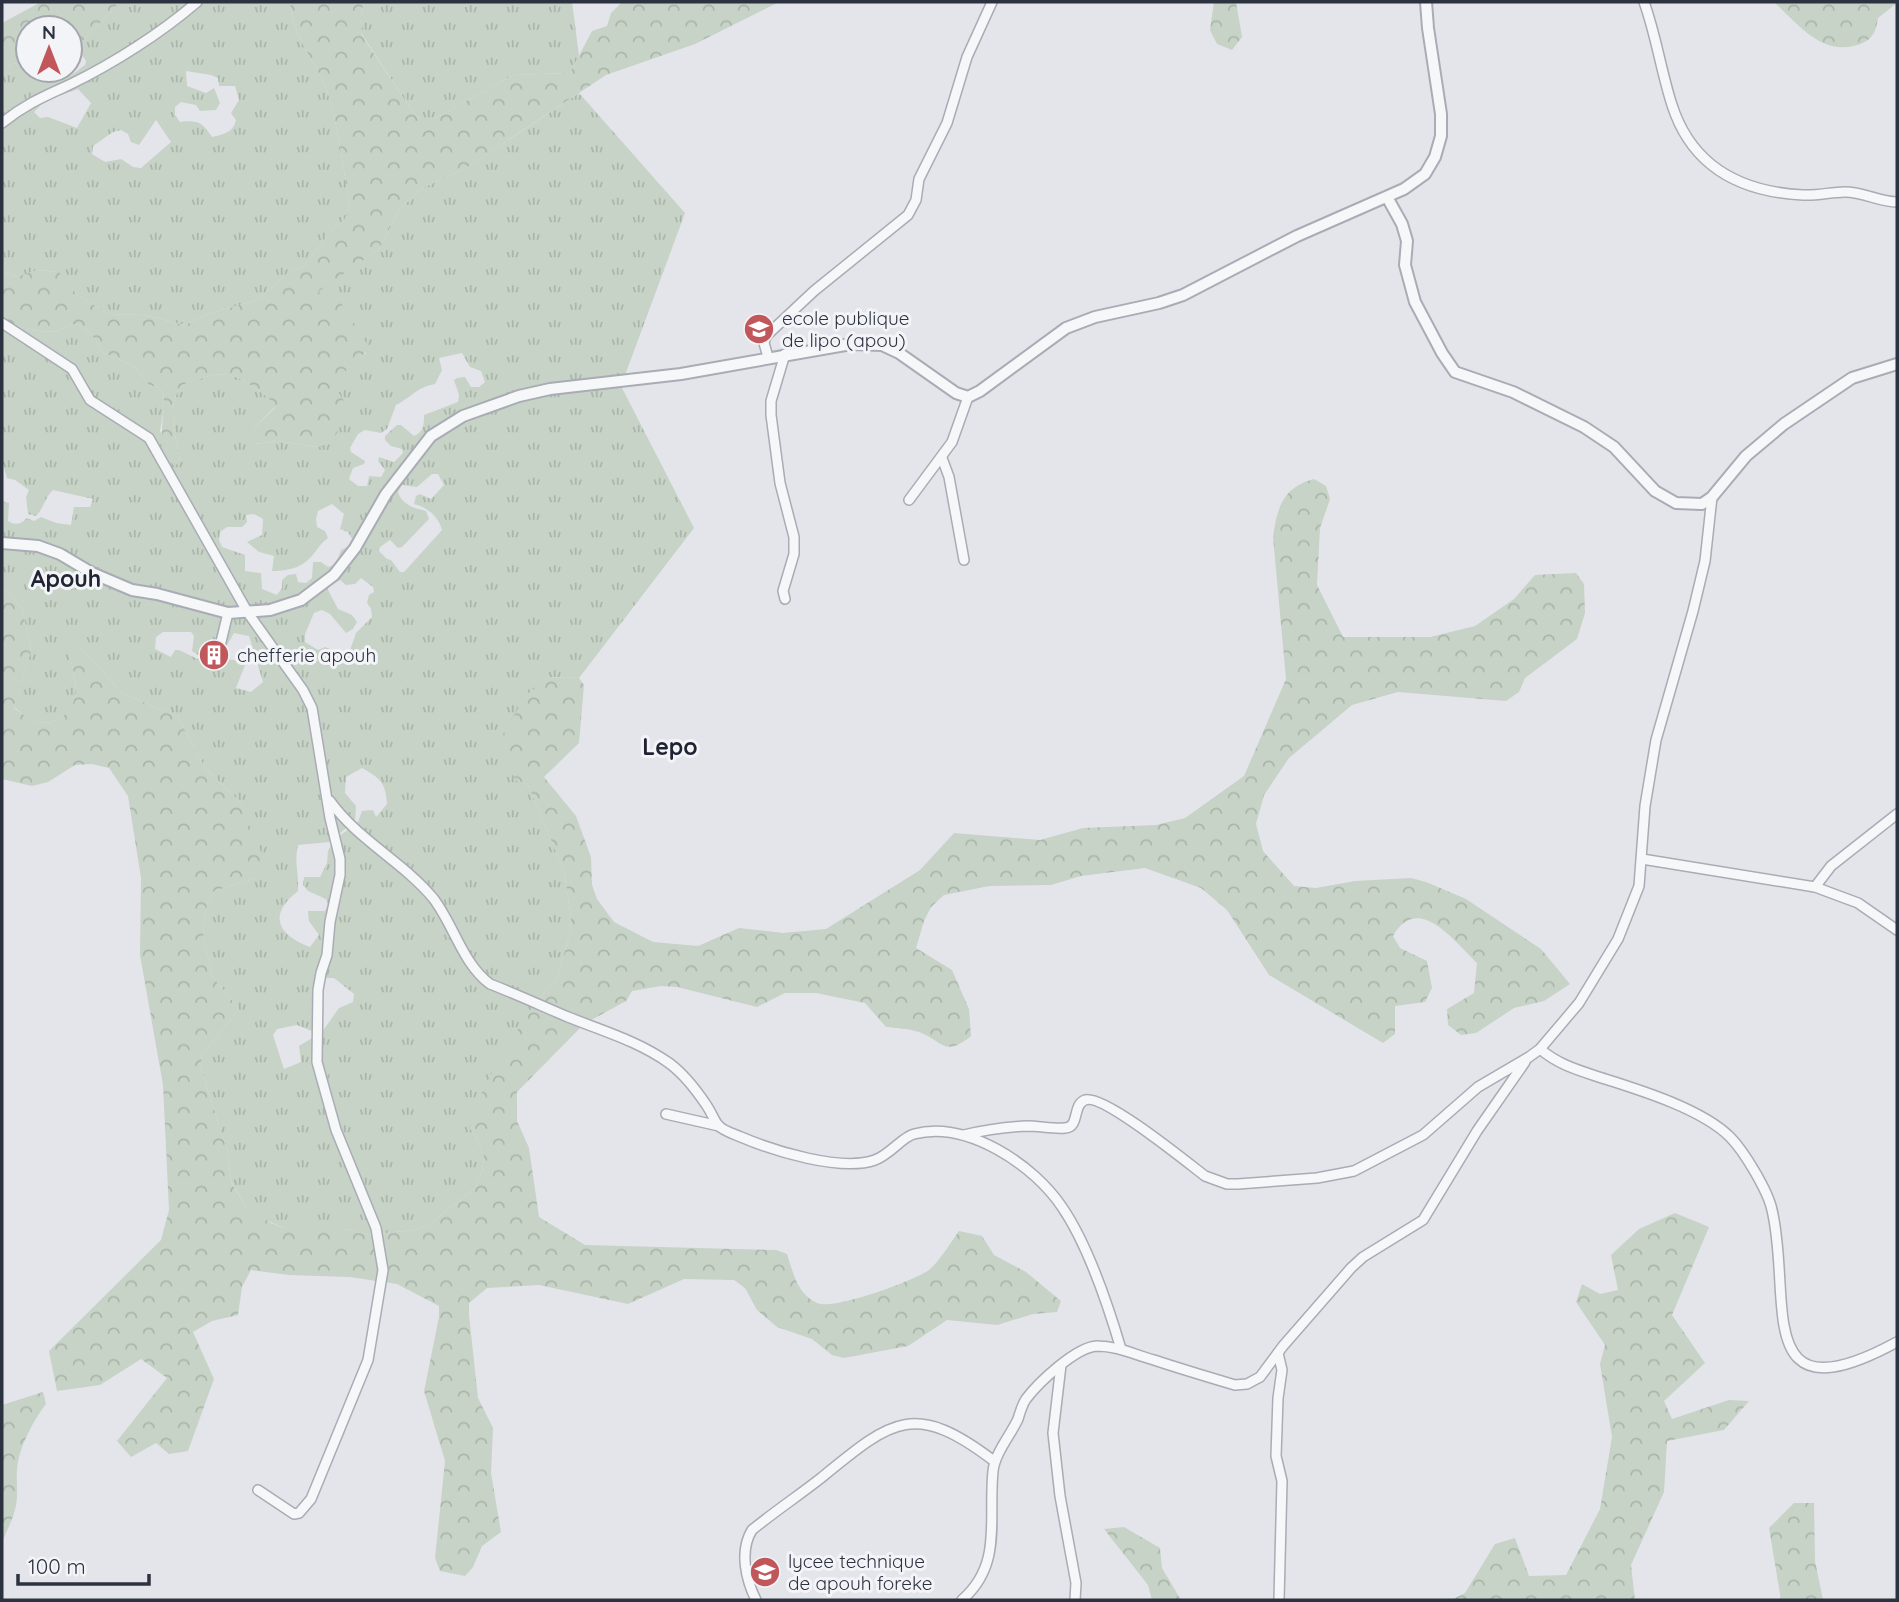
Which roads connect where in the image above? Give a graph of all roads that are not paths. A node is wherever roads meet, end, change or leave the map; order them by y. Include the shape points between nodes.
1 (197, 2) edge
2 (992, 2) edge
3 (1426, 2) edge
4 (1644, 2) edge
5 (2, 123) edge
6 (1387, 197) junction
7 (1897, 202) edge
8 (2, 323) edge
9 (785, 354) junction
10 (768, 357) junction
11 (1897, 365) edge
12 (968, 397) junction
13 (942, 458) junction
14 (1712, 497) junction
15 (908, 500) dead end
16 (2, 543) edge
17 (964, 560) dead end
18 (785, 599) dead end
19 (248, 612) junction
20 (228, 613) junction
21 (220, 646) dead end
22 (329, 800) junction
23 (1897, 814) edge
24 (1642, 859) junction
25 (1815, 887) junction
26 (1897, 930) edge
27 (1540, 1049) junction
28 (1529, 1058) junction
29 (666, 1114) dead end
30 (719, 1126) junction
31 (964, 1135) junction
32 (1897, 1342) edge
33 (1121, 1349) junction
34 (1278, 1353) junction
35 (1061, 1365) junction
36 (994, 1461) junction
37 (258, 1490) dead end
38 (755, 1600) edge
39 (962, 1600) edge
40 (1074, 1600) edge
41 (1279, 1600) edge

1 - 5 street via 139,44 27,103
2 - 10 street via 967,57 947,123 919,179 913,208 766,337
3 - 6 street via 1441,136 1425,174
4 - 7 street via 1672,106 1687,137 1718,170 1738,183 1781,193 1846,192
6 - 12 street via 1297,236 1183,295 1066,328
6 - 14 street via 1405,232 1405,265 1415,302 1455,372 1513,392 1584,426 1614,447 1655,491 1676,503 1702,504
8 - 19 street via 72,369 90,400 149,438
9 - 10 street
9 - 12 street via 851,344 883,345
9 - 18 street via 771,408 780,483 794,537
10 - 19 street via 681,374 550,389 463,416 418,450 355,548 324,585 288,605
11 - 14 street via 1852,378 1794,417 1746,456
12 - 13 street via 956,435
13 - 15 street
13 - 17 street
14 - 24 street via 1705,561 1656,740
16 - 20 street via 38,546 115,584
19 - 20 street
19 - 22 street via 309,701
20 - 21 street
22 - 30 street via 354,830 433,899 482,978 650,1051 682,1073
22 - 37 street via 340,875 318,990 317,1062 336,1130 378,1236 383,1270 368,1360 311,1499 294,1514
23 - 25 street via 1831,866
24 - 25 street
24 - 27 street via 1639,886 1618,939 1579,1003
25 - 26 street via 1858,903
27 - 28 street
27 - 32 street via 1568,1068 1711,1120 1732,1139 1772,1209 1784,1329 1792,1349 1807,1366 1826,1370 1842,1366
28 - 31 street via 1478,1087 1403,1148 1354,1171 1317,1178 1238,1185 1219,1182 1114,1108 1094,1100 1082,1102 1067,1128 995,1128
28 - 34 street via 1477,1130 1423,1220 1357,1262
29 - 30 street
30 - 31 street via 806,1158 843,1163 877,1159 914,1133
31 - 33 street via 1002,1152 1061,1205 1101,1288
33 - 34 street via 1236,1385 1260,1377
33 - 35 street via 1095,1346
34 - 41 street via 1283,1370 1276,1456 1282,1481
35 - 36 street via 1025,1401
35 - 40 street via 1053,1433 1059,1496 1076,1583
36 - 38 street via 970,1442 936,1426 900,1424 879,1434 751,1530 746,1578
36 - 39 street via 989,1559 980,1580

